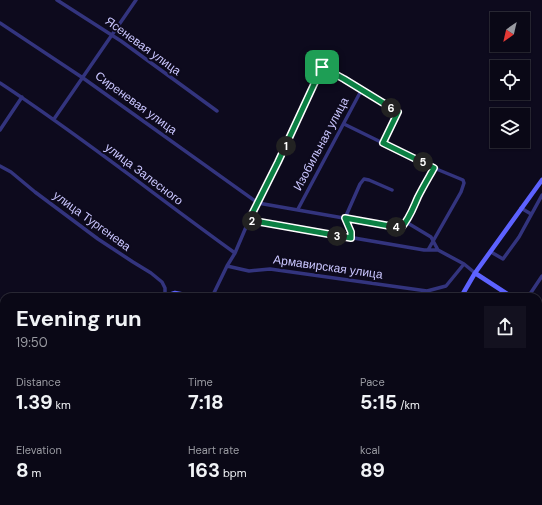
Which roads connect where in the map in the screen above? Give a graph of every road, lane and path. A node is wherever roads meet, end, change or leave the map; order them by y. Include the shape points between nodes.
1 (57, 0) edge
2 (136, 0) edge
3 (0, 23) edge
4 (112, 35) junction
5 (83, 78) junction
6 (0, 83) edge
7 (362, 89) junction
8 (22, 97) junction
9 (217, 111) dead end
10 (54, 119) junction
11 (344, 124) junction
12 (0, 130) edge
13 (383, 143) junction
14 (0, 166) edge
15 (434, 168) junction
16 (542, 181) edge
17 (392, 190) dead end
18 (542, 195) edge
19 (258, 203) junction
20 (521, 208) junction
21 (298, 209) junction
22 (531, 214) junction
23 (345, 218) junction
24 (249, 220) junction
25 (406, 222) junction
26 (351, 238) junction
27 (434, 240) junction
28 (428, 250) junction
29 (438, 250) junction
30 (491, 252) junction
31 (235, 253) junction
32 (464, 264) junction
33 (227, 266) junction
34 (475, 273) junction
35 (542, 276) edge
36 (427, 291) joint
37 (164, 293) edge
38 (214, 293) edge
39 (463, 293) edge
40 (506, 293) edge
41 (531, 293) edge

1 - 4 street, Ясеневая улица
2 - 4 street
3 - 5 street, Сиреневая улица
4 - 5 street
4 - 9 street, Ясеневая улица
5 - 10 street
5 - 19 street, Сиреневая улица
6 - 8 street, улица Залесного
7 - 11 street, Изобильная улица
7 - 13 street via 398,112
7 - 19 street via 322,67
8 - 10 street, улица Залесного
8 - 12 street
10 - 31 street, улица Залесного
11 - 13 street
11 - 21 street, Изобильная улица
13 - 15 street
14 - 37 street, улица Тургенева via 12,172 98,238 151,273 162,282
15 - 25 street
15 - 27 street via 463,180 464,183
16 - 20 main road
17 - 23 street via 364,179
18 - 22 street
19 - 21 street
19 - 24 street
20 - 22 street
20 - 30 main road
21 - 23 street
22 - 30 street via 503,259
23 - 25 street via 401,228
23 - 26 street
24 - 26 street
24 - 31 street
25 - 27 street
26 - 28 street
27 - 28 street
27 - 29 street
28 - 29 street
29 - 32 street
30 - 34 main road
31 - 33 street
32 - 34 street
32 - 36 street, Армавирская улица via 446,286
33 - 36 street, Армавирская улица via 249,271 270,269
33 - 38 street
34 - 39 main road
34 - 40 main road
35 - 41 street

